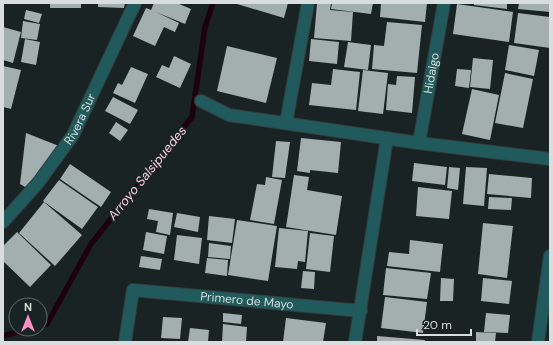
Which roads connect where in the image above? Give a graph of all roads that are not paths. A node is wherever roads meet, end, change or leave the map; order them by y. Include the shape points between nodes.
1 (135, 3) edge
2 (308, 3) edge
3 (444, 3) edge
4 (202, 101) dead end
5 (286, 123) junction
6 (387, 138) junction
7 (419, 143) junction
8 (550, 159) edge
9 (3, 222) edge
10 (550, 256) edge
11 (361, 311) junction
12 (125, 342) edge
13 (355, 342) edge
14 (538, 342) edge

1 - 9 street, Rivera Sur via 73,135 38,182
2 - 5 street
3 - 7 street, Hidalgo
4 - 5 street via 229,115
5 - 6 street
6 - 7 street
6 - 11 street
7 - 8 street
10 - 14 street
11 - 12 street, Primero de Mayo via 132,290
11 - 13 street

